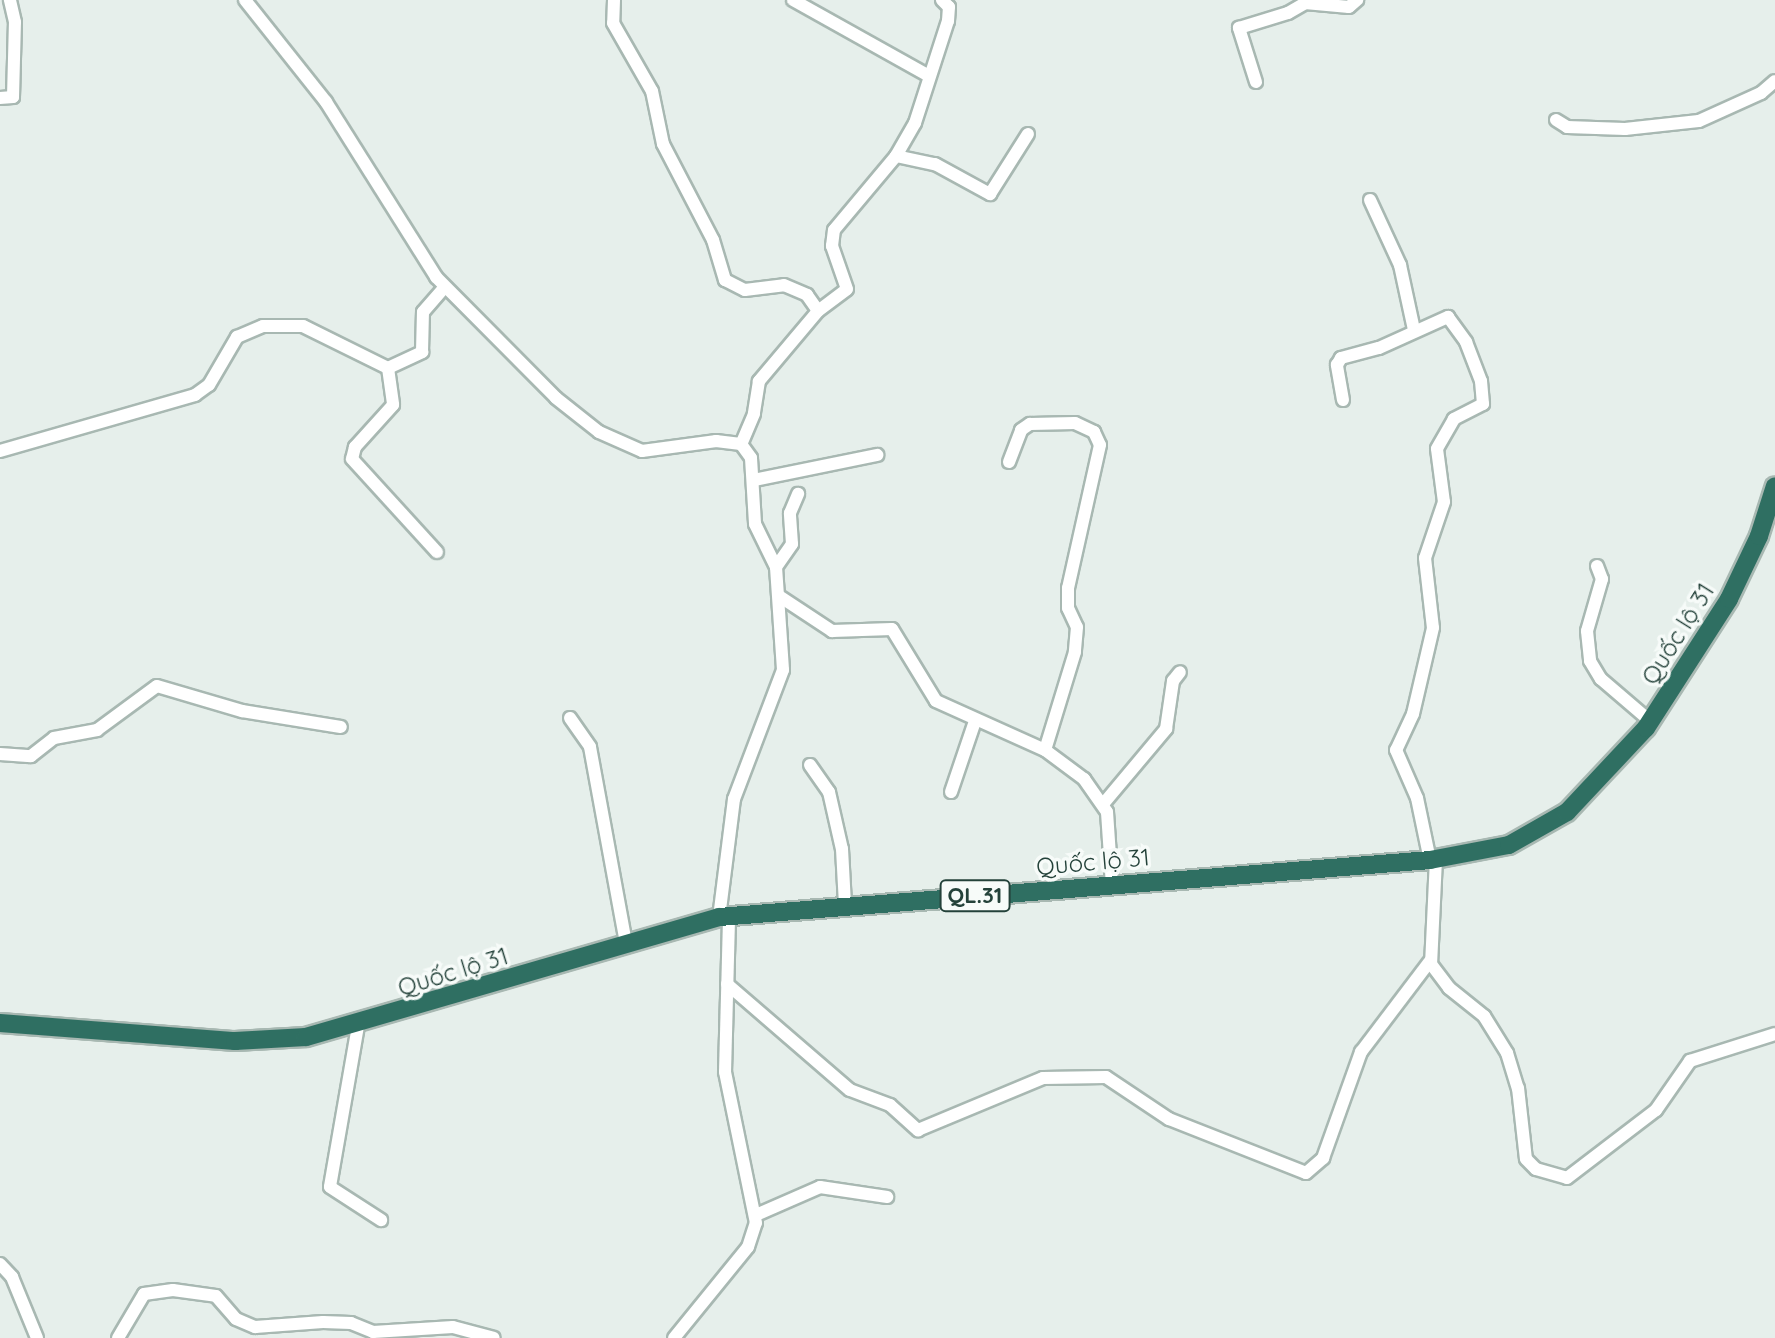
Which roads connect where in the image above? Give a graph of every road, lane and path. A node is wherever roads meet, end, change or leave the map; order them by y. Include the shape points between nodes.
1 (10, 0) edge
2 (245, 0) edge
3 (614, 0) edge
4 (793, 0) edge
5 (942, 0) edge
6 (1357, 0) edge
7 (927, 75) junction
8 (1775, 81) edge
9 (1256, 82) dead end
10 (0, 98) edge
11 (1556, 120) dead end
12 (1028, 134) dead end
13 (896, 156) junction
14 (1370, 200) dead end
15 (445, 287) junction
16 (818, 311) junction
17 (1414, 330) junction
18 (388, 368) junction
19 (1343, 400) dead end
20 (741, 444) junction
21 (0, 451) edge
22 (877, 455) dead end
23 (1009, 462) dead end
24 (754, 480) junction
25 (1775, 486) edge
26 (798, 494) dead end
27 (437, 552) dead end
28 (1597, 566) dead end
29 (776, 567) junction
30 (779, 596) junction
31 (1180, 672) dead end
32 (570, 718) dead end
33 (975, 721) junction
34 (1650, 721) junction
35 (341, 727) dead end
36 (1045, 750) junction
37 (0, 754) edge
38 (810, 765) dead end
39 (951, 792) dead end
40 (1104, 803) junction
41 (1433, 859) junction
42 (1112, 885) junction
43 (845, 905) junction
44 (724, 916) junction
45 (626, 943) junction
46 (1430, 961) junction
47 (727, 984) junction
48 (0, 1023) edge
49 (358, 1026) junction
50 (1775, 1034) edge
51 (887, 1197) dead end
52 (756, 1215) junction
53 (381, 1220) dead end
54 (0, 1264) edge
55 (366, 1334) edge
56 (37, 1338) edge
57 (118, 1338) edge
58 (494, 1338) edge
59 (674, 1338) edge

1 - 10 street via 15,22 13,97
2 - 15 street via 326,102 381,196
3 - 16 street via 613,23 652,91 663,144 713,240 725,280 745,290 784,285 807,295
4 - 7 street
5 - 7 street via 950,12
6 - 9 street via 1349,7 1305,3 1239,28
7 - 13 street via 915,123
8 - 11 street via 1761,93 1699,121 1625,129 1567,127
12 - 13 street via 990,194 935,164
13 - 16 street via 834,230 832,246 847,289
14 - 17 street via 1400,265
15 - 18 street via 423,312 422,352
15 - 20 street via 556,398 599,432 646,452 696,441
16 - 20 street via 759,381 754,414
17 - 19 street via 1338,360
17 - 41 street via 1452,318 1484,394 1483,404 1454,419 1437,449 1444,502 1425,558 1433,628 1421,686 1396,750 1417,798
18 - 21 street via 303,326 263,326 237,337 209,385 195,395
18 - 27 street via 391,409 355,447 352,459
20 - 24 street via 751,458
22 - 24 street
23 - 36 street via 1021,430 1030,424 1075,423 1094,432 1100,445 1068,588 1068,608 1077,627 1075,652
24 - 29 street via 755,524
25 - 34 highway, Quốc lộ 31 / QL.31 via 1759,536 1729,599
26 - 29 street via 790,513 792,544
28 - 34 street via 1602,579 1587,631 1590,661 1601,679
29 - 30 street
30 - 33 street via 832,631 892,629 930,696
30 - 44 street via 783,670 734,799
31 - 40 street via 1173,681 1166,729
32 - 45 street via 590,747
33 - 36 street
33 - 39 street
34 - 41 highway, Quốc lộ 31 / QL.31 via 1602,779 1536,833 1481,853
35 - 37 street via 242,711 157,686 97,730 54,738 31,756
36 - 40 street via 1084,779
38 - 43 street via 829,792 842,849
40 - 42 street
41 - 42 highway, Quốc lộ 31 / QL.31
41 - 46 street
42 - 43 highway, Quốc lộ 31 / QL.31
43 - 44 highway, Quốc lộ 31 / QL.31
44 - 45 highway, Quốc lộ 31 / QL.31
44 - 47 street
45 - 49 highway, Quốc lộ 31 / QL.31
46 - 47 street via 1361,1052 1323,1158 1306,1173 1169,1119 1106,1077 1043,1078 918,1130 890,1105 850,1090
46 - 50 street via 1443,982 1493,1027 1515,1076 1526,1159 1551,1175 1567,1178 1650,1115 1690,1061
47 - 52 street via 725,1072
48 - 49 highway, Quốc lộ 31 / QL.31 via 246,1041
49 - 53 street via 330,1187
51 - 52 street via 820,1187
52 - 59 street via 748,1247
54 - 56 street via 12,1277
55 - 57 street via 339,1322 255,1327 236,1319 216,1296 173,1290 144,1294
55 - 58 street via 453,1327

